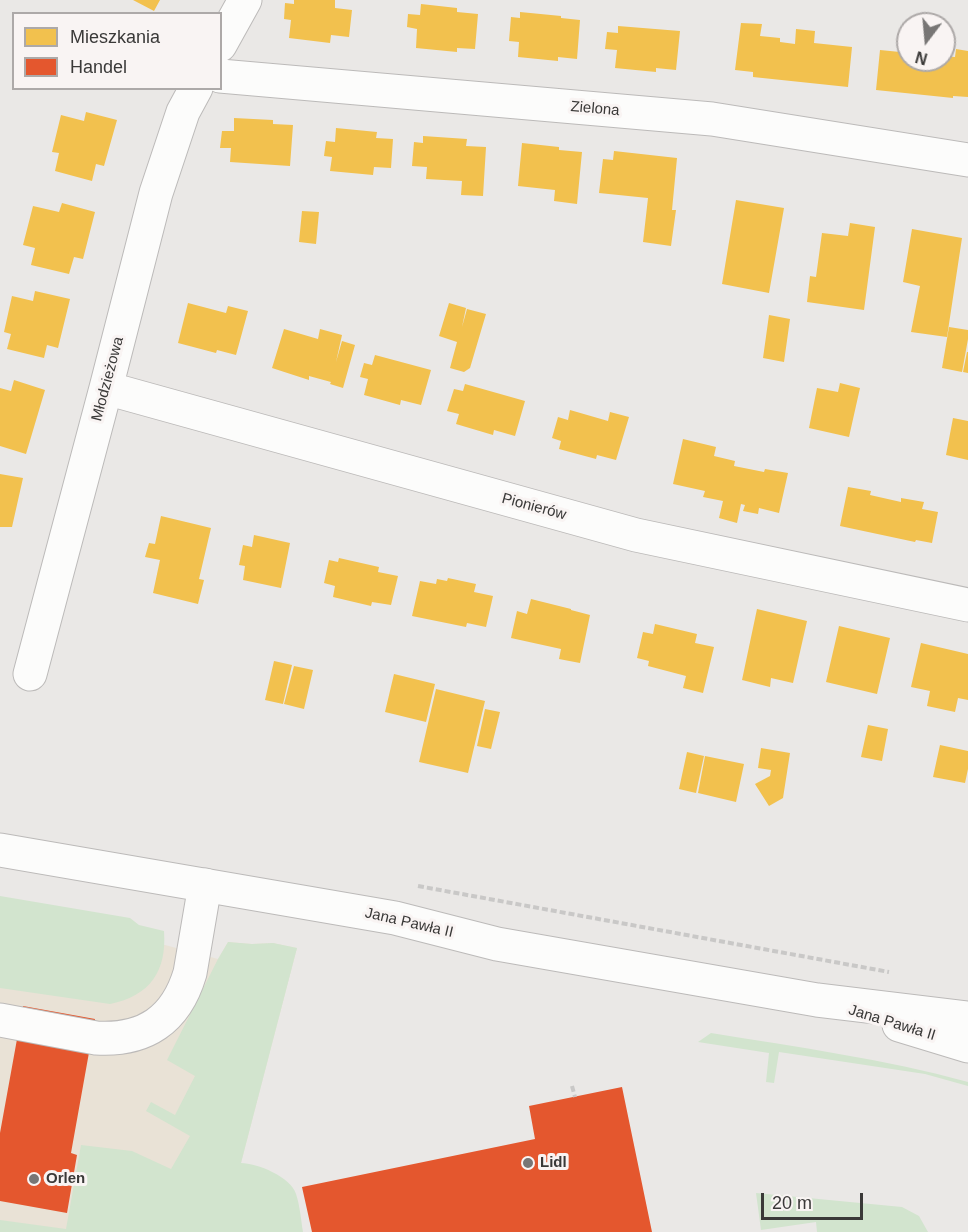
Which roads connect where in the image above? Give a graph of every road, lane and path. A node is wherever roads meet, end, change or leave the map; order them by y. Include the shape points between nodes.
1 (245, 0) edge
2 (222, 41) edge
3 (222, 76) edge
4 (195, 90) edge
5 (968, 160) edge
6 (106, 388) junction
7 (968, 605) edge
8 (30, 674) dead end
9 (0, 850) edge
10 (205, 885) junction
11 (414, 885) dead end
12 (897, 973) dead end
13 (817, 1000) junction
14 (968, 1018) edge
15 (0, 1020) edge
16 (968, 1046) edge
17 (573, 1086) dead end
18 (575, 1097) dead end

1 - 2 street
3 - 5 street, Zielona via 712,119
4 - 6 street, Młodzieżowa via 183,112 156,193
6 - 7 street, Pionierów via 636,535
6 - 8 street, Młodzieżowa
9 - 10 street, Jana Pawła II
10 - 13 street, Jana Pawła II via 395,918 497,944
10 - 15 street via 186,986 172,1010 151,1028 110,1039
11 - 12 path
13 - 14 street, Jana Pawła II
13 - 16 street, Jana Pawła II
17 - 18 path

